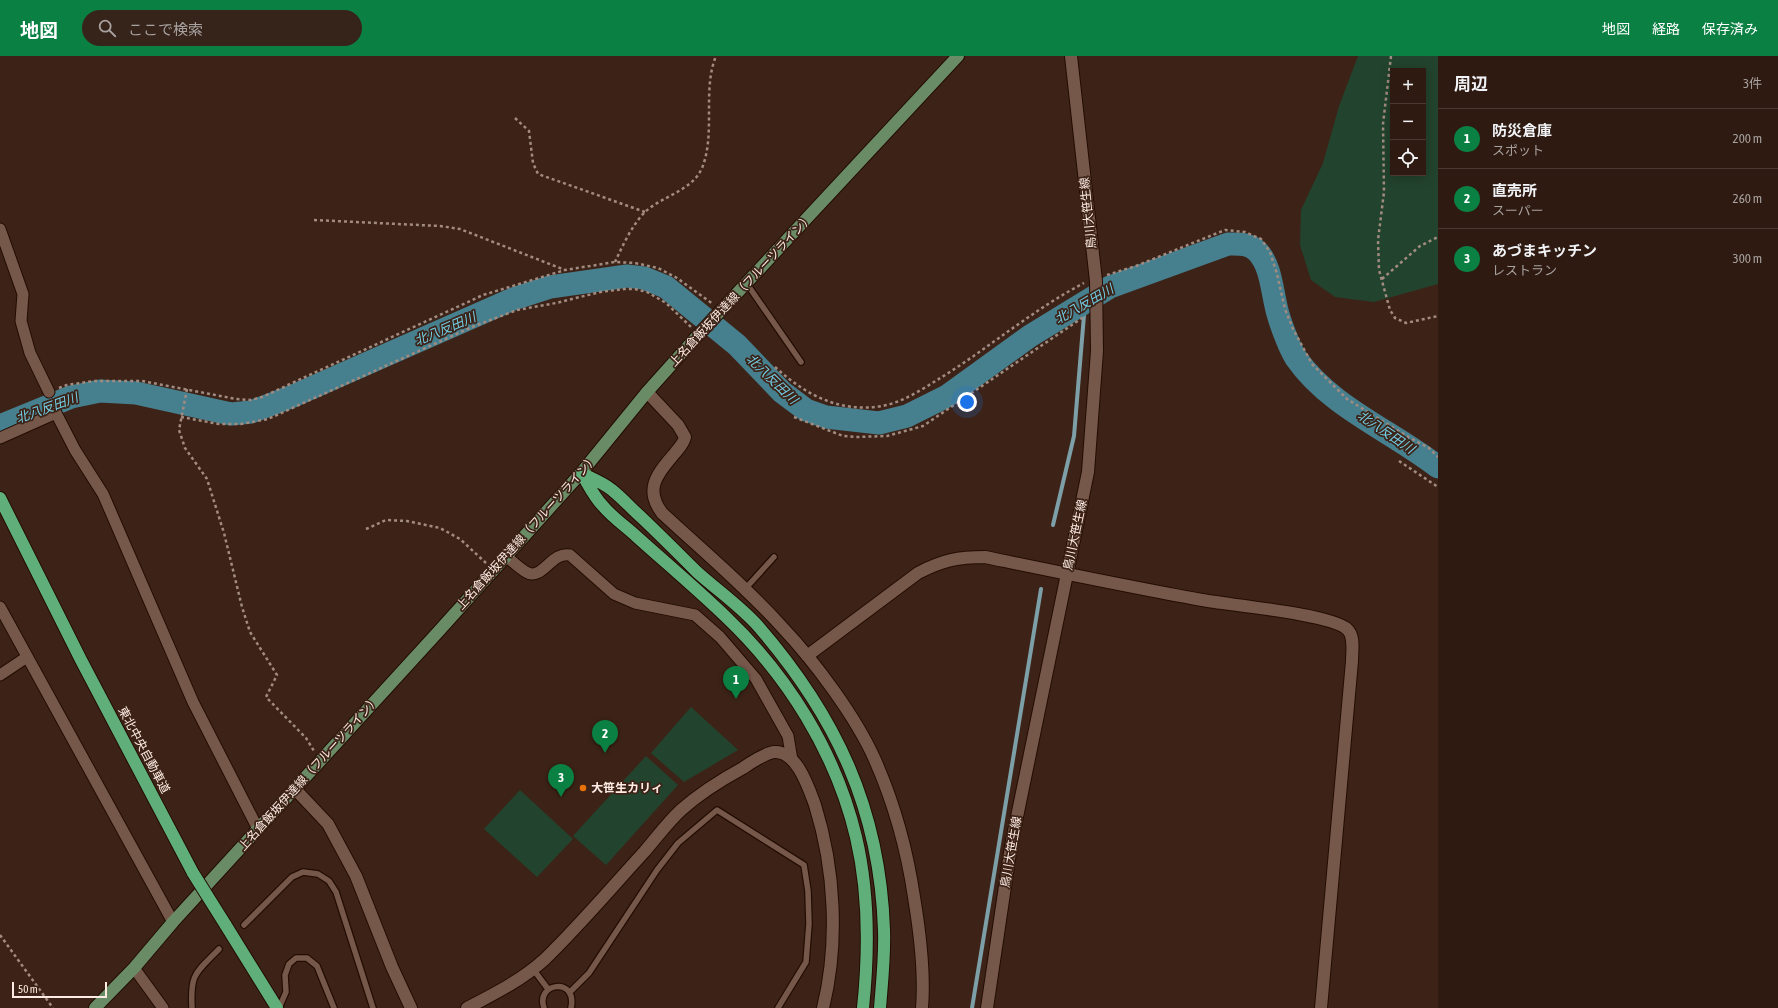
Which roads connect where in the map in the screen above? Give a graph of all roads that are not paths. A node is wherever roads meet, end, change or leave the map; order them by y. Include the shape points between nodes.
1 (958, 56) edge
2 (1071, 56) edge
3 (0, 229) edge
4 (747, 284) junction
5 (801, 362) dead end
6 (49, 392) road end
7 (647, 392) junction
8 (0, 438) edge
9 (581, 473) junction
10 (0, 498) edge
11 (506, 556) junction
12 (774, 557) dead end
13 (1067, 574) junction
14 (745, 590) junction
15 (0, 607) edge
16 (807, 656) junction
17 (27, 657) junction
18 (0, 675) edge
19 (792, 760) junction
20 (295, 789) junction
21 (258, 829) junction
22 (173, 922) junction
23 (244, 925) dead end
24 (219, 950) dead end
25 (134, 968) junction
26 (533, 969) junction
27 (548, 989) junction
28 (570, 992) junction
29 (95, 1008) edge
30 (163, 1008) edge
31 (192, 1008) edge
32 (278, 1008) edge
33 (334, 1008) edge
34 (373, 1008) edge
35 (411, 1008) edge
36 (467, 1008) edge
37 (544, 1008) edge
38 (571, 1008) edge
39 (778, 1008) edge
40 (823, 1008) edge
41 (863, 1008) edge
42 (880, 1008) edge
43 (922, 1008) edge
44 (987, 1008) edge
45 (1321, 1008) edge

1 - 4 main road, 上名倉飯坂伊達線（フルーツライン）
2 - 13 street, 鳥川大笹生線 via 1095,279 1096,351 1088,472
3 - 6 street via 23,294 21,321 30,353
4 - 5 lane
4 - 7 main road, 上名倉飯坂伊達線（フルーツライン）
7 - 9 main road, 上名倉飯坂伊達線（フルーツライン）
7 - 14 street via 678,425 685,437 657,476 653,489 655,504
8 - 21 street via 56,413 75,450 103,494 192,702
9 - 11 main road, 上名倉飯坂伊達線（フルーツライン）
9 - 41 highway via 602,505 726,617 758,650 795,700 816,734 847,806 861,866 867,930
9 - 42 highway via 611,489 757,625 799,677 820,710 851,769 872,832 882,894 884,930
10 - 32 highway, 東北中央自動車道, bridge via 81,660 193,872
11 - 19 street via 532,575 540,572 558,557 570,555 614,594 622,598 695,615 720,636 756,679 788,736
11 - 20 main road, 上名倉飯坂伊達線（フルーツライン）
12 - 14 lane
13 - 16 street via 985,557 962,557 938,563 918,572
13 - 44 street, 鳥川大笹生線 via 1011,846
13 - 45 street via 1203,600 1319,618 1332,621 1348,630 1352,636 1352,661
14 - 16 street via 783,627
15 - 17 street
16 - 43 street via 856,725 875,759 889,794 904,845 913,889 922,964
17 - 18 street
17 - 22 street
19 - 26 street via 785,754 773,752 706,790 680,810 573,930
19 - 40 street via 809,787 817,811 831,886 833,937
20 - 21 main road, 上名倉飯坂伊達線（フルーツライン）
20 - 35 street via 328,824 356,876
21 - 22 main road, 上名倉飯坂伊達線（フルーツライン）
22 - 25 main road, 上名倉飯坂伊達線（フルーツライン）
23 - 34 lane via 292,877 303,872 318,874 329,881 336,892
24 - 31 lane via 195,974 191,985
25 - 29 main road, 上名倉飯坂伊達線（フルーツライン）
25 - 30 street
26 - 27 lane
26 - 36 street via 515,982
27 - 28 lane via 564,987
27 - 37 lane via 542,1002
28 - 38 lane via 573,1000
28 - 39 lane via 589,973 657,870 678,843 717,810 804,865 809,924 806,962
32 - 33 lane via 286,992 285,975 289,964 296,958 307,958 318,966

